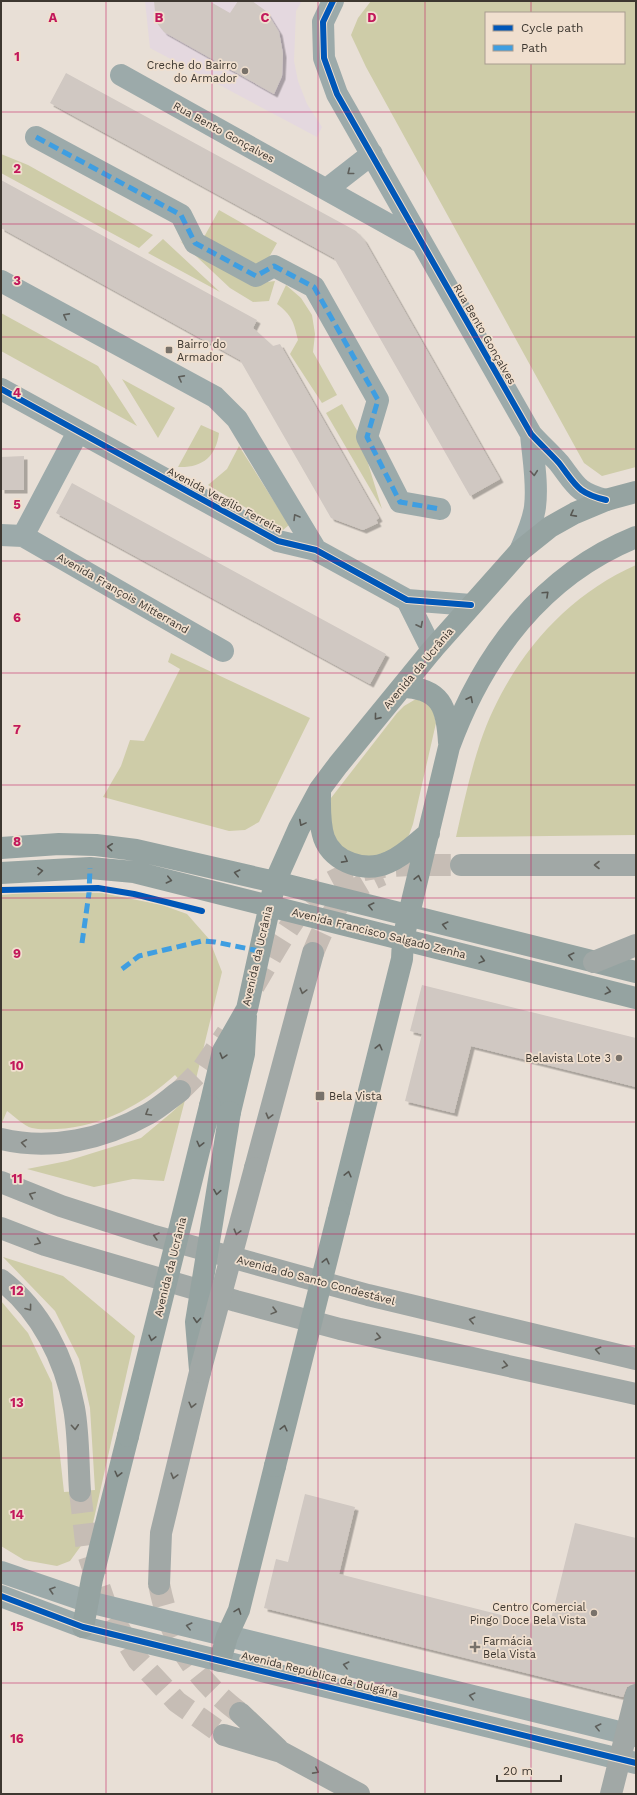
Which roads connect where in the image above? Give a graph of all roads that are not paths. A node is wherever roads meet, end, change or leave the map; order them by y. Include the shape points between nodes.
1 (333, 1) edge
2 (121, 75) dead end
3 (36, 137) dead end
4 (372, 154) junction
5 (327, 189) junction
6 (422, 243) junction
7 (1, 281) edge
8 (1, 389) edge
9 (78, 432) junction
10 (531, 434) junction
11 (636, 492) edge
12 (606, 500) junction
13 (440, 509) dead end
14 (1, 535) edge
15 (23, 536) junction
16 (636, 537) edge
17 (316, 550) junction
18 (520, 551) junction
19 (407, 600) junction
20 (471, 604) junction
21 (432, 650) junction
22 (223, 651) dead end
23 (402, 687) junction
24 (449, 748) junction
25 (320, 789) junction
26 (429, 834) junction
27 (1, 848) edge
28 (461, 865) tunnel mouth
29 (636, 865) edge
30 (1, 872) edge
31 (275, 882) junction
32 (268, 906) junction
33 (409, 916) junction
34 (403, 940) junction
35 (636, 945) edge
36 (313, 953) tunnel mouth
37 (594, 962) junction
38 (636, 972) edge
39 (636, 998) edge
40 (180, 1090) tunnel mouth
41 (220, 1109) junction
42 (1, 1139) edge
43 (1, 1182) edge
44 (1, 1228) edge
45 (1, 1280) edge
46 (636, 1359) edge
47 (200, 1372) junction
48 (636, 1394) edge
49 (80, 1491) tunnel mouth
50 (1, 1572) edge
51 (159, 1584) tunnel mouth
52 (1, 1596) edge
53 (89, 1602) junction
54 (83, 1627) junction
55 (227, 1636) junction
56 (220, 1661) junction
57 (636, 1695) edge
58 (240, 1713) tunnel mouth
59 (224, 1735) tunnel mouth
60 (636, 1736) edge
61 (281, 1752) junction
62 (636, 1763) edge
63 (359, 1794) edge
64 (611, 1794) edge

1 - 4 street, Rua Bento Gonçalves via 323,22 324,58 338,94
2 - 5 street, Rua Bento Gonçalves
3 - 13 street via 181,215 195,243 256,276 274,266 314,287 378,400 367,437 400,502
4 -> 5 street
4 - 6 street, Rua Bento Gonçalves
5 - 6 street, Rua Bento Gonçalves
6 - 10 street, Rua Bento Gonçalves
17 -> 7 street, Avenida Vergílio Ferreira via 237,419 215,397
8 - 9 street, Avenida Vergílio Ferreira
9 - 15 street
9 - 17 street, Avenida Vergílio Ferreira via 278,541
10 - 12 street, Rua Bento Gonçalves via 582,492
10 -> 18 street, Rua Bento Gonçalves via 535,506 528,534
11 - 12 main road, Avenida da Ucrânia
12 -> 18 main road, Avenida da Ucrânia via 550,527
14 - 15 street, Avenida François Mitterrand
15 - 22 street, Avenida François Mitterrand
24 -> 16 main road via 459,721 482,676 532,606 574,571
17 - 19 street, Avenida Vergílio Ferreira
18 - 20 main road, Avenida da Ucrânia
19 - 20 street, Avenida Vergílio Ferreira
19 -> 21 street
20 - 21 main road, Avenida da Ucrânia
21 - 23 main road, Avenida da Ucrânia
23 - 24 main road via 429,692 441,702 447,719
23 -> 25 main road, Avenida da Ucrânia
24 - 26 main road
25 -> 26 main road via 320,820 324,839 336,855 354,865 371,867 388,863
25 -> 31 main road, Avenida da Ucrânia
33 -> 26 main road
31 -> 27 main road via 136,850 96,845 59,844
29 -> 28 highway
30 -> 32 main road, Avenida Francisco Salgado Zenha via 90,868 134,872
31 - 32 main road, Avenida da Ucrânia
33 -> 31 main road
32 - 34 main road, Avenida Francisco Salgado Zenha
32 -> 41 main road, Avenida da Ucrânia via 246,1009 223,1051
33 - 34 main road
37 -> 33 main road
34 -> 39 main road, Avenida Francisco Salgado Zenha
55 -> 34 main road, bridge via 239,1610 402,959
35 - 37 highway
36 -> 47 highway, bridge
37 - 38 main road
40 -> 42 highway via 149,1114 84,1139 60,1144 33,1144
41 -> 47 main road, bridge via 196,1322
41 -> 53 main road, Avenida da Ucrânia, bridge via 128,1436 92,1579
46 -> 43 highway, Avenida do Santo Condestável via 368,1295 151,1235 61,1206
44 -> 48 highway via 76,1254 340,1329
45 -> 49 highway via 24,1302 56,1348 74,1409
47 -> 51 highway via 160,1533
53 -> 50 street, Avenida República da Bulgária
52 - 54 street, Avenida República da Bulgária
53 - 54 main road, Avenida da Ucrânia
55 -> 53 street, Avenida República da Bulgária
54 - 56 street, Avenida República da Bulgária
55 - 56 main road
60 -> 55 street, Avenida República da Bulgária
56 - 62 street, Avenida República da Bulgária
57 - 64 highway, bridge
58 - 61 highway
59 - 61 highway
61 -> 63 highway

